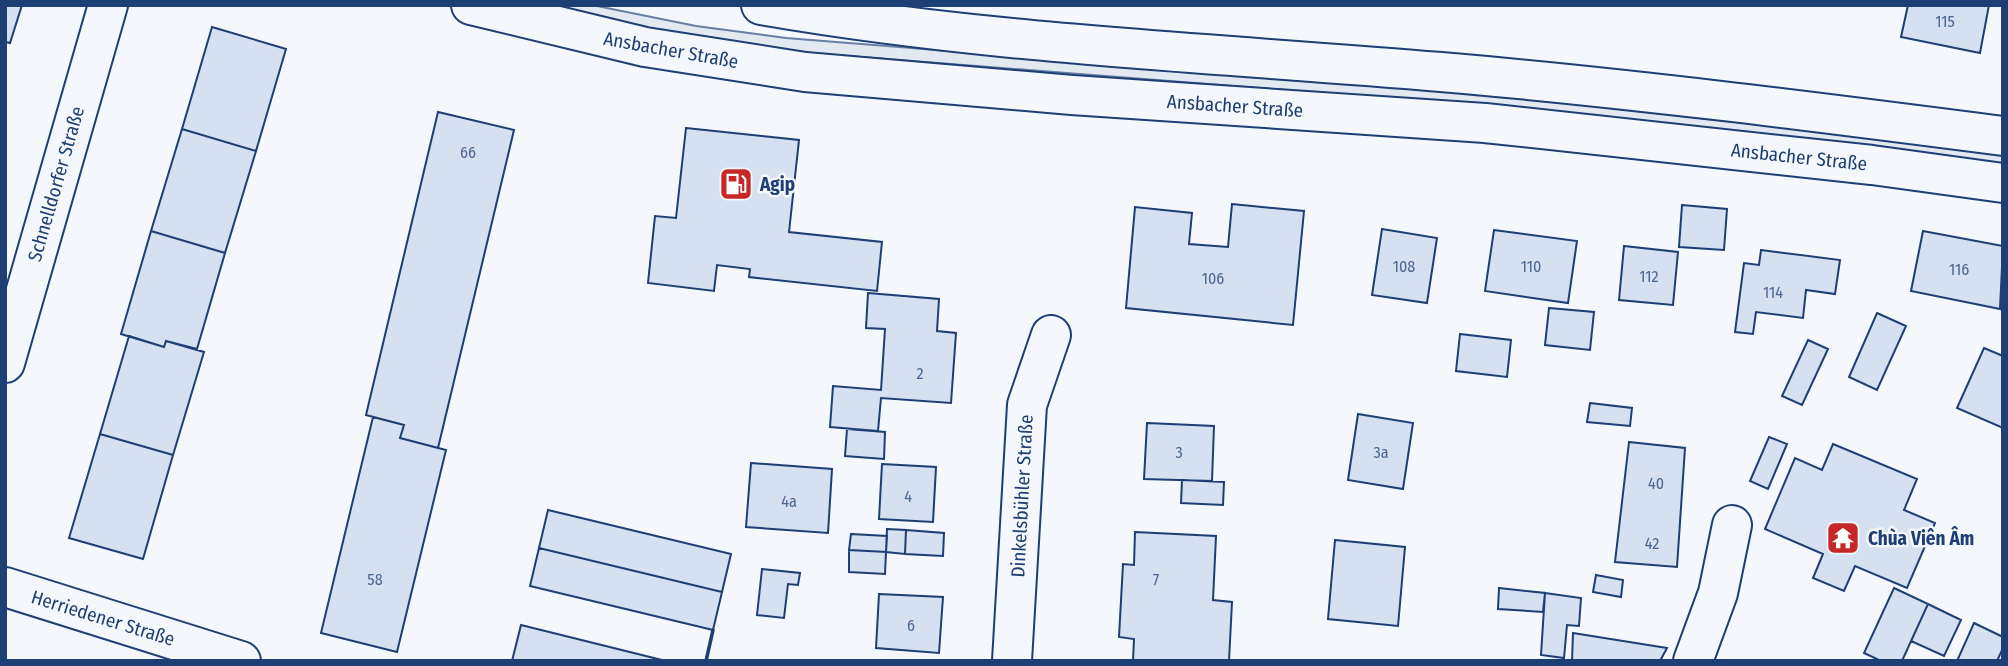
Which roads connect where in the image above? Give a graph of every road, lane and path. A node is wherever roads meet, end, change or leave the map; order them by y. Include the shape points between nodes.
1 (108, 5) edge
2 (471, 5) edge
3 (761, 5) edge
4 (2003, 136) edge
5 (2003, 183) edge
6 (1051, 335) dead end
7 (5, 362) edge
8 (1732, 525) dead end
9 (5, 587) edge
10 (241, 661) edge
11 (1012, 661) edge
12 (1693, 661) edge

1 - 7 main road, Schnelldorfer Straße
2 - 5 main road, Ansbacher Straße via 645,47 805,72 1485,123
3 - 4 main road via 1021,38 1584,86
6 - 11 main road, Dinkelsbühler Straße via 1027,405
8 - 12 main road via 1718,593
9 - 10 main road, Herriedener Straße

